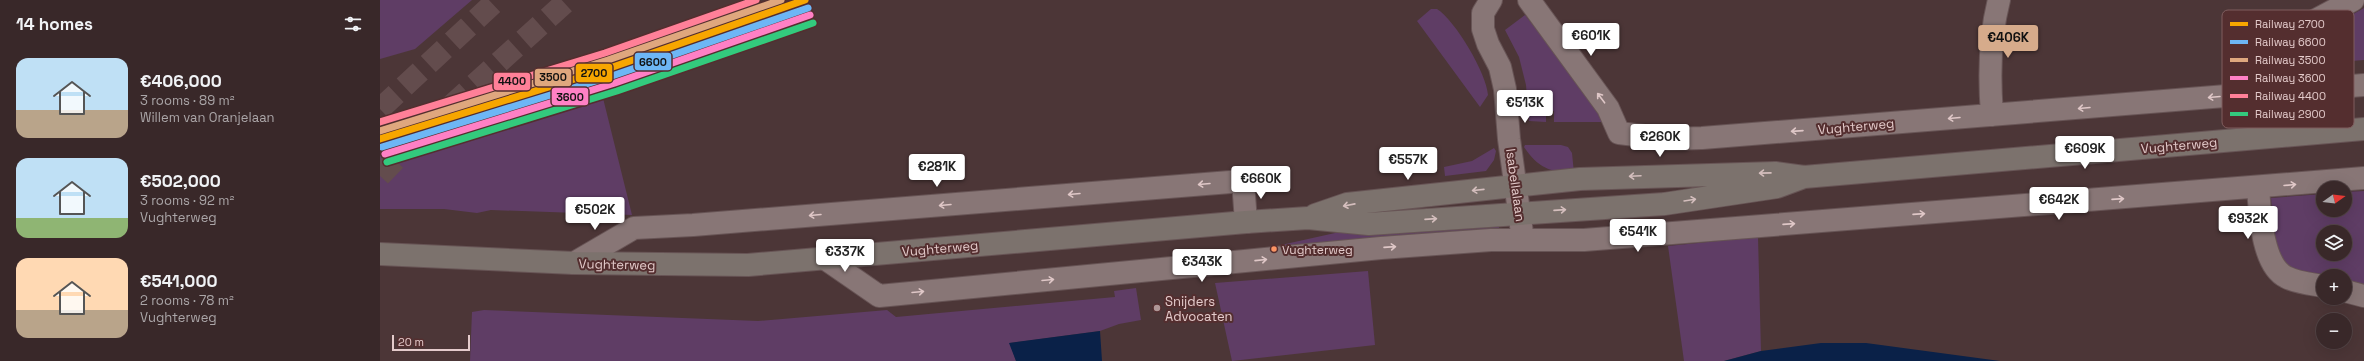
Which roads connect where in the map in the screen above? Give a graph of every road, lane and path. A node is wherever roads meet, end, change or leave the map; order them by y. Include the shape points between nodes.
1 (1529, 0) edge
2 (1999, 0) edge
3 (2353, 0) edge
4 (1487, 7) edge
5 (2334, 10) edge
6 (2364, 85) edge
7 (2354, 86) edge
8 (2222, 97) edge
9 (1992, 115) junction
10 (2364, 129) edge
11 (1804, 177) junction
12 (2364, 178) edge
13 (1516, 186) junction
14 (2258, 188) junction
15 (1520, 213) junction
16 (1308, 218) junction
17 (1246, 222) junction
18 (1524, 241) junction
19 (380, 254) edge
20 (824, 258) junction
21 (574, 263) junction
22 (2316, 284) edge
23 (2352, 293) edge
24 (2364, 296) edge

9 -> 1 street, Vughterweg via 1702,138 1669,139 1619,133 1608,108
2 - 9 street via 1992,27
3 - 5 street
4 - 13 street, Isabellalaan via 1483,29 1500,67 1505,89
6 - 7 street, Vughterweg
8 -> 9 street, Vughterweg
10 - 11 main road, Vughterweg
11 -> 13 main road, Vughterweg via 1774,173 1642,176
15 -> 11 main road, Vughterweg via 1664,204 1777,187
14 -> 12 street
13 - 15 street, Isabellalaan
13 -> 16 main road, Vughterweg via 1347,204
18 -> 14 street via 1584,240
14 - 22 street via 2264,232 2272,264 2288,278
16 -> 15 main road, Vughterweg via 1369,224
15 - 18 street, Isabellalaan
16 - 17 main road, Vughterweg
17 - 20 main road, Vughterweg
17 -> 21 street via 1243,181 634,228
20 -> 18 street via 879,296 1381,248 1492,240
19 - 21 main road, Vughterweg
20 - 21 main road, Vughterweg via 748,265
23 - 24 street

